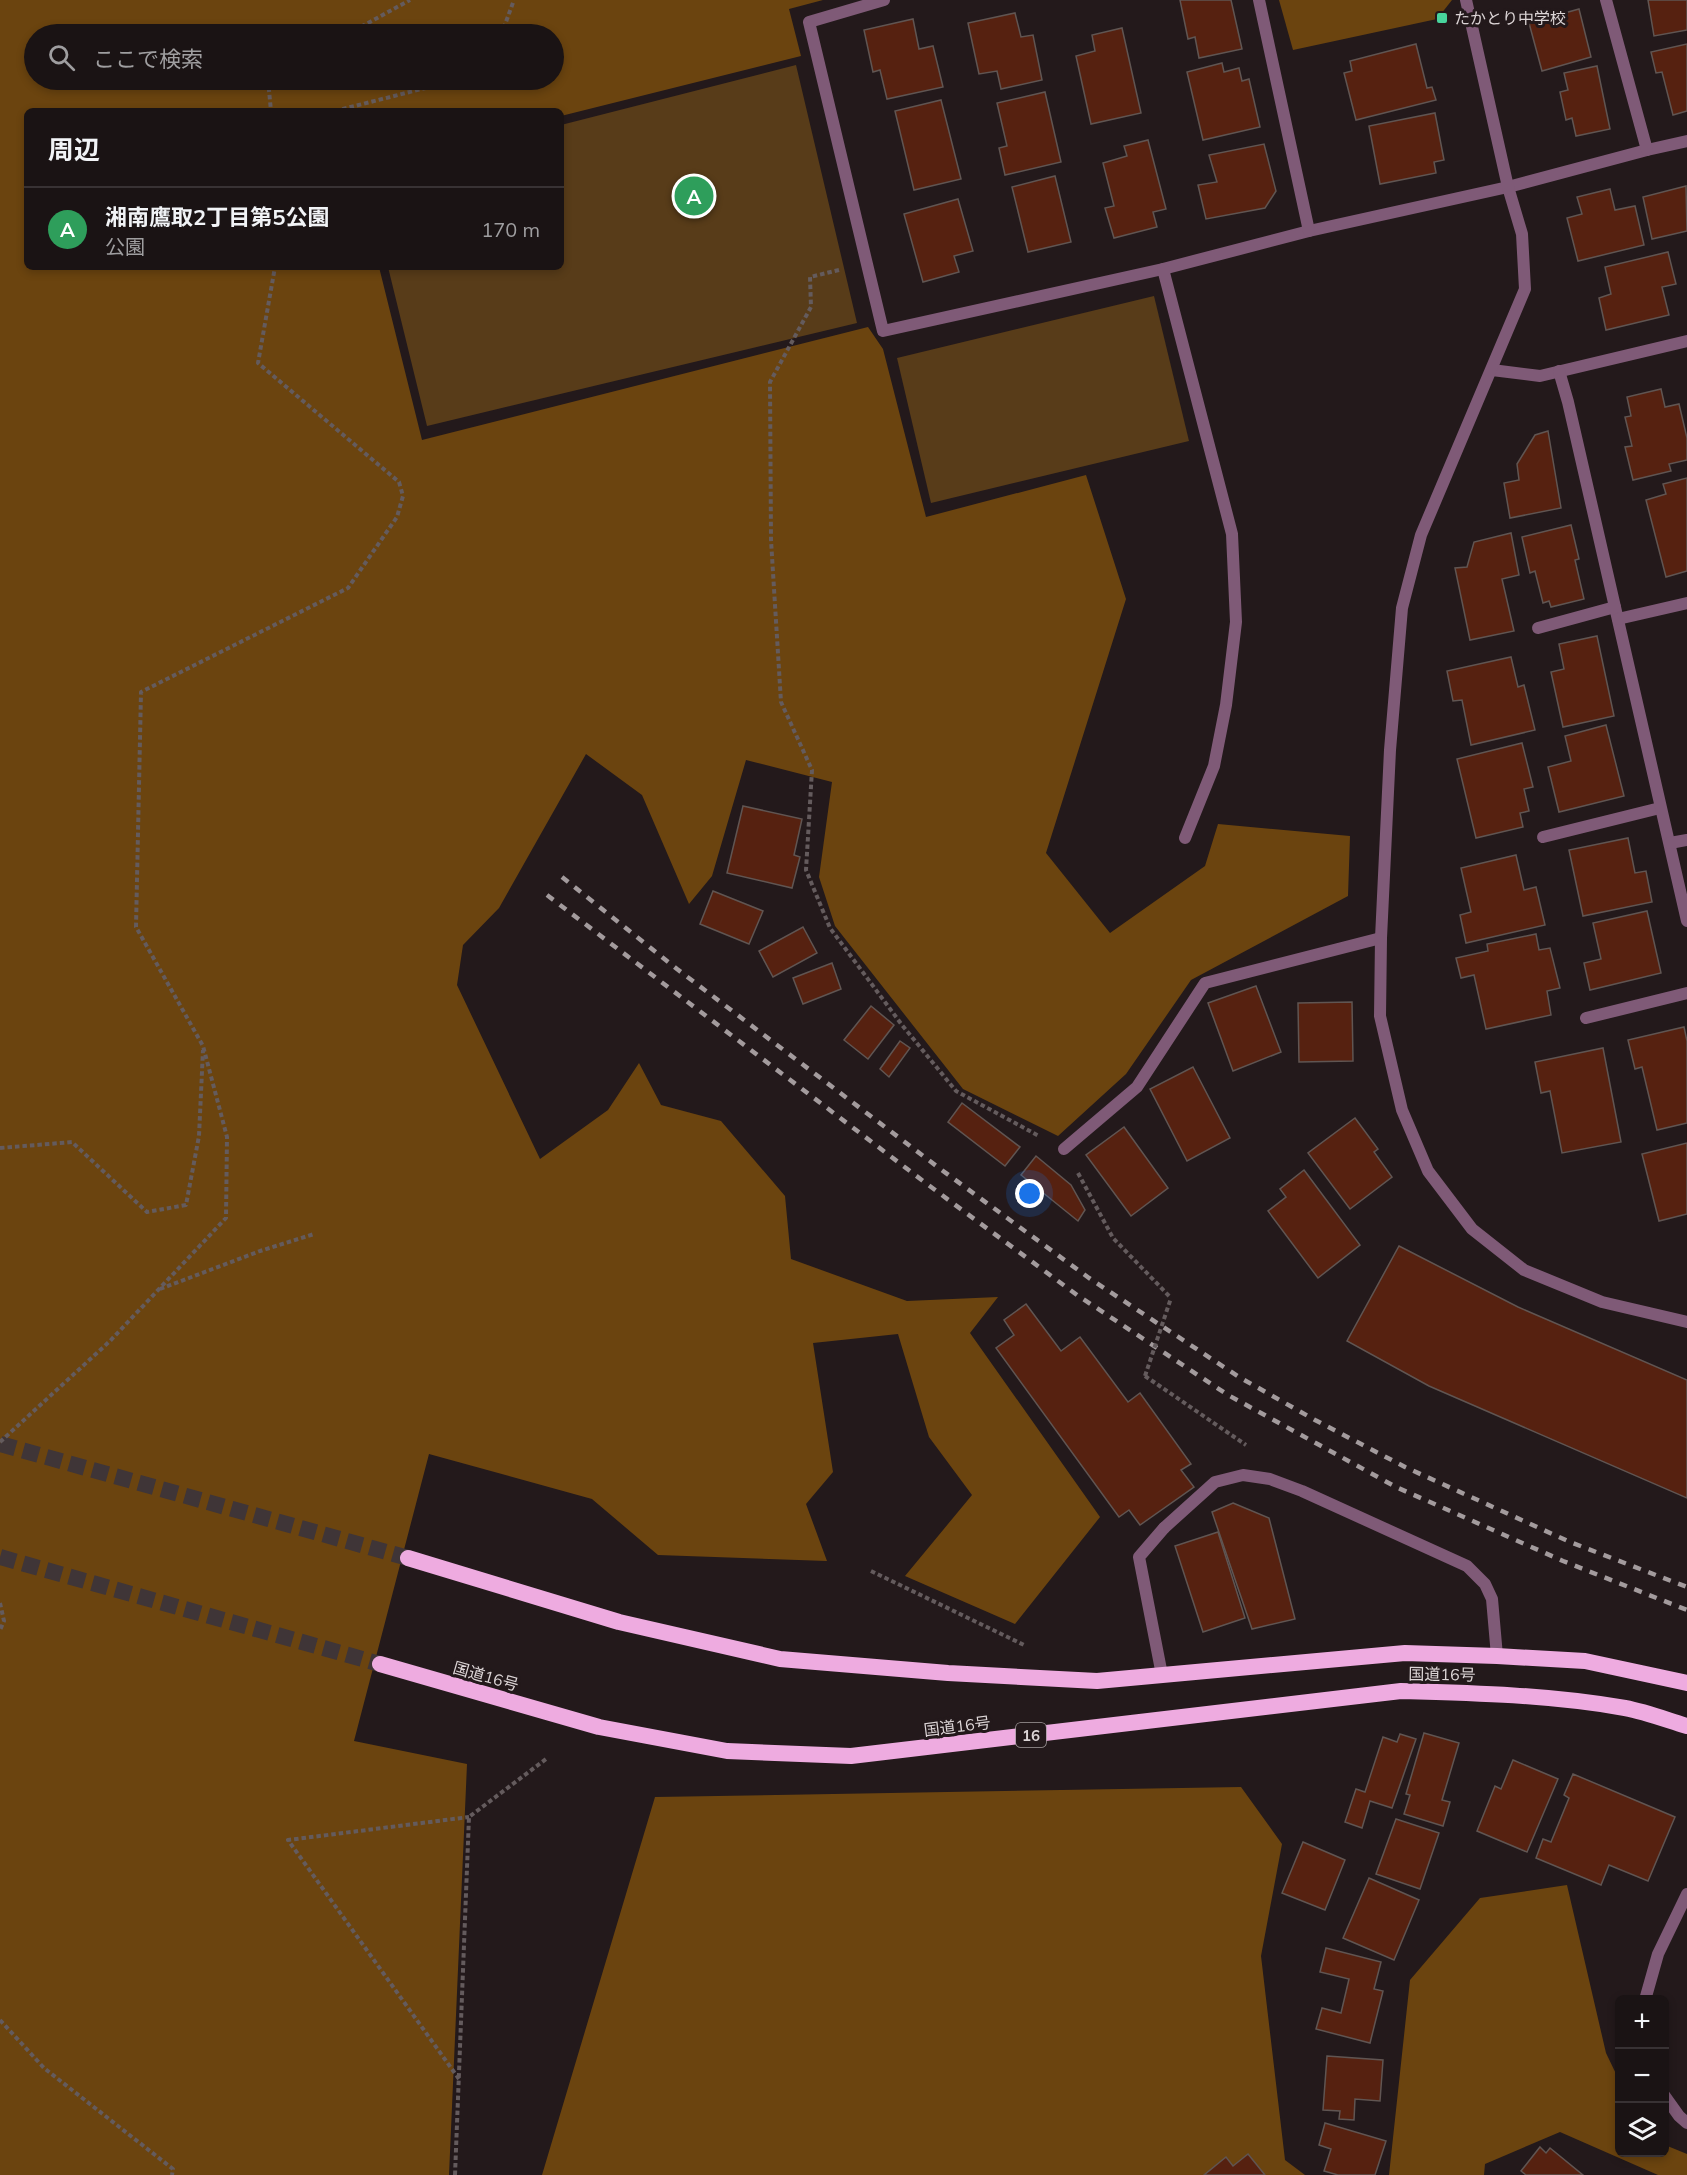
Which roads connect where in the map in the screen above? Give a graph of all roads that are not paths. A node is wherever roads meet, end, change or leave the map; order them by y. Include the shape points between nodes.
1 (884, 0) edge
2 (1259, 0) edge
3 (1466, 0) edge
4 (1606, 0) edge
5 (1687, 141) edge
6 (1647, 150) junction
7 (1509, 187) junction
8 (1309, 231) junction
9 (1163, 269) junction
10 (1687, 341) edge
11 (1492, 370) junction
12 (1559, 371) junction
13 (1687, 603) edge
14 (1615, 607) junction
15 (1618, 620) junction
16 (1538, 628) dead end
17 (1660, 808) junction
18 (1543, 837) dead end
19 (1185, 838) dead end
20 (1687, 840) edge
21 (1670, 843) junction
22 (1687, 921) edge
23 (1381, 938) junction
24 (1687, 993) edge
25 (1586, 1018) dead end
26 (1064, 1149) road end
27 (1687, 1322) edge
28 (408, 1558) tunnel mouth
29 (1497, 1656) junction
30 (380, 1665) tunnel mouth
31 (1162, 1675) junction
32 (1687, 1683) edge
33 (1687, 1726) edge
34 (1687, 1894) edge
35 (1646, 1995) edge
36 (1669, 2101) edge
37 (1687, 2123) edge

1 - 9 street via 809,22 882,331
2 - 8 street
3 - 7 street
4 - 6 street
5 - 6 street
6 - 7 street
7 - 8 street
7 - 11 street via 1522,234 1525,290
8 - 9 street
9 - 19 street via 1232,534 1236,622 1214,766
10 - 12 street
11 - 12 street via 1540,376
11 - 23 street via 1421,535 1402,608
12 - 14 street
13 - 15 street
14 - 15 street
14 - 16 street
15 - 17 street
17 - 18 street
17 - 21 street
20 - 21 street
21 - 22 street
23 - 26 street via 1204,983 1137,1087
23 - 27 street via 1380,1016 1402,1110 1428,1171 1472,1229 1524,1270 1602,1302
24 - 25 street
28 - 31 highway, 国道16号 via 619,1622 780,1659 1097,1681
29 - 31 highway, 国道16号 via 1405,1653
29 - 31 street via 1492,1599 1485,1584 1467,1566 1302,1491 1270,1479 1243,1475 1215,1482 1164,1528 1139,1557
29 - 32 highway, 国道16号 via 1585,1661
30 - 33 highway, 国道16号 / 16 via 598,1727 738,1751 851,1756 1401,1691 1489,1693 1573,1701 1628,1709
34 - 35 street via 1658,1954
36 - 37 street

